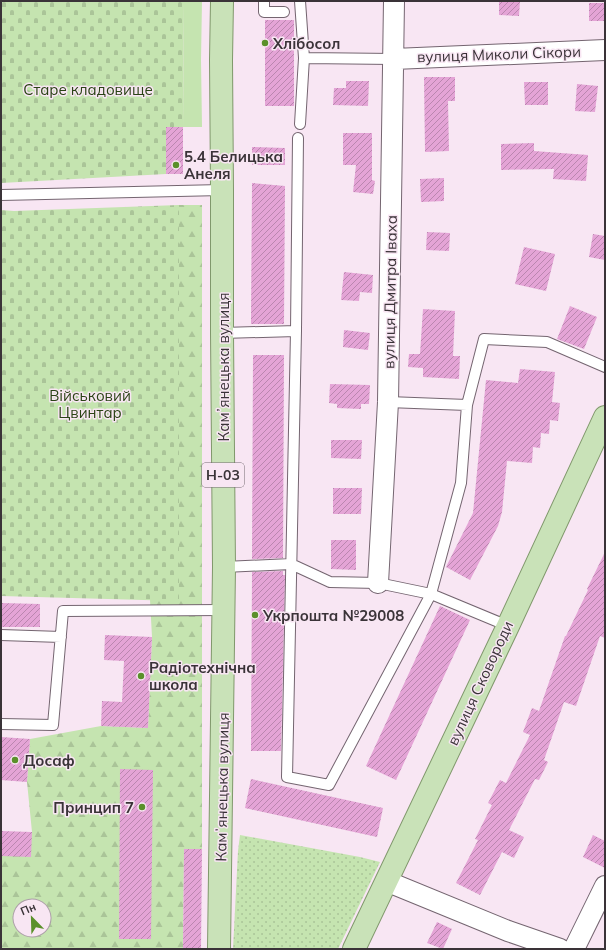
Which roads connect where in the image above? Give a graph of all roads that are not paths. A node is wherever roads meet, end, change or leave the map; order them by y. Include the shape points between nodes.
1 (222, 1) edge
2 (264, 1) edge
3 (300, 1) edge
4 (394, 1) edge
5 (284, 12) dead end
6 (605, 50) edge
7 (304, 58) junction
8 (394, 59) junction
9 (300, 124) dead end
10 (298, 138) dead end
11 (222, 190) junction
12 (1, 194) edge
13 (296, 331) junction
14 (222, 334) junction
15 (605, 367) edge
16 (388, 402) junction
17 (467, 405) junction
18 (605, 417) edge
19 (291, 564) junction
20 (224, 567) junction
21 (378, 584) junction
22 (431, 594) junction
23 (224, 610) junction
24 (508, 626) junction
25 (1, 635) edge
26 (61, 637) junction
27 (1, 724) edge
28 (386, 881) junction
29 (605, 886) edge
30 (219, 949) edge
31 (354, 949) edge
32 (560, 949) edge
33 (574, 949) edge

1 - 11 main road, Камʼянецька вулиця / Н-03
2 - 5 lane via 264,12
3 - 7 lane
4 - 8 street, вулиця Дмитра Іваха
6 - 8 street, вулиця Миколи Сікори
7 - 8 lane
7 - 9 lane
8 - 16 street, вулиця Дмитра Іваха
10 - 13 lane
11 - 12 lane
11 - 14 main road, Камʼянецька вулиця / Н-03
13 - 14 lane
13 - 19 lane
14 - 20 main road, Камʼянецька вулиця / Н-03
15 - 17 lane via 547,342 484,339
16 - 17 lane
16 - 21 street, вулиця Дмитра Іваха
17 - 22 lane via 462,483
18 - 24 main road, вулиця Сковороди
19 - 20 lane
19 - 21 lane via 330,582
19 - 22 lane via 286,777 329,785
20 - 23 main road, Камʼянецька вулиця / Н-03
21 - 22 lane
22 - 24 lane
23 - 26 lane via 63,611
23 - 30 main road, Камʼянецька вулиця / Н-03
24 - 28 main road, вулиця Сковороди
25 - 26 lane
26 - 27 lane via 53,725
28 - 31 main road, вулиця Сковороди
28 - 32 street via 508,932
29 - 33 street

